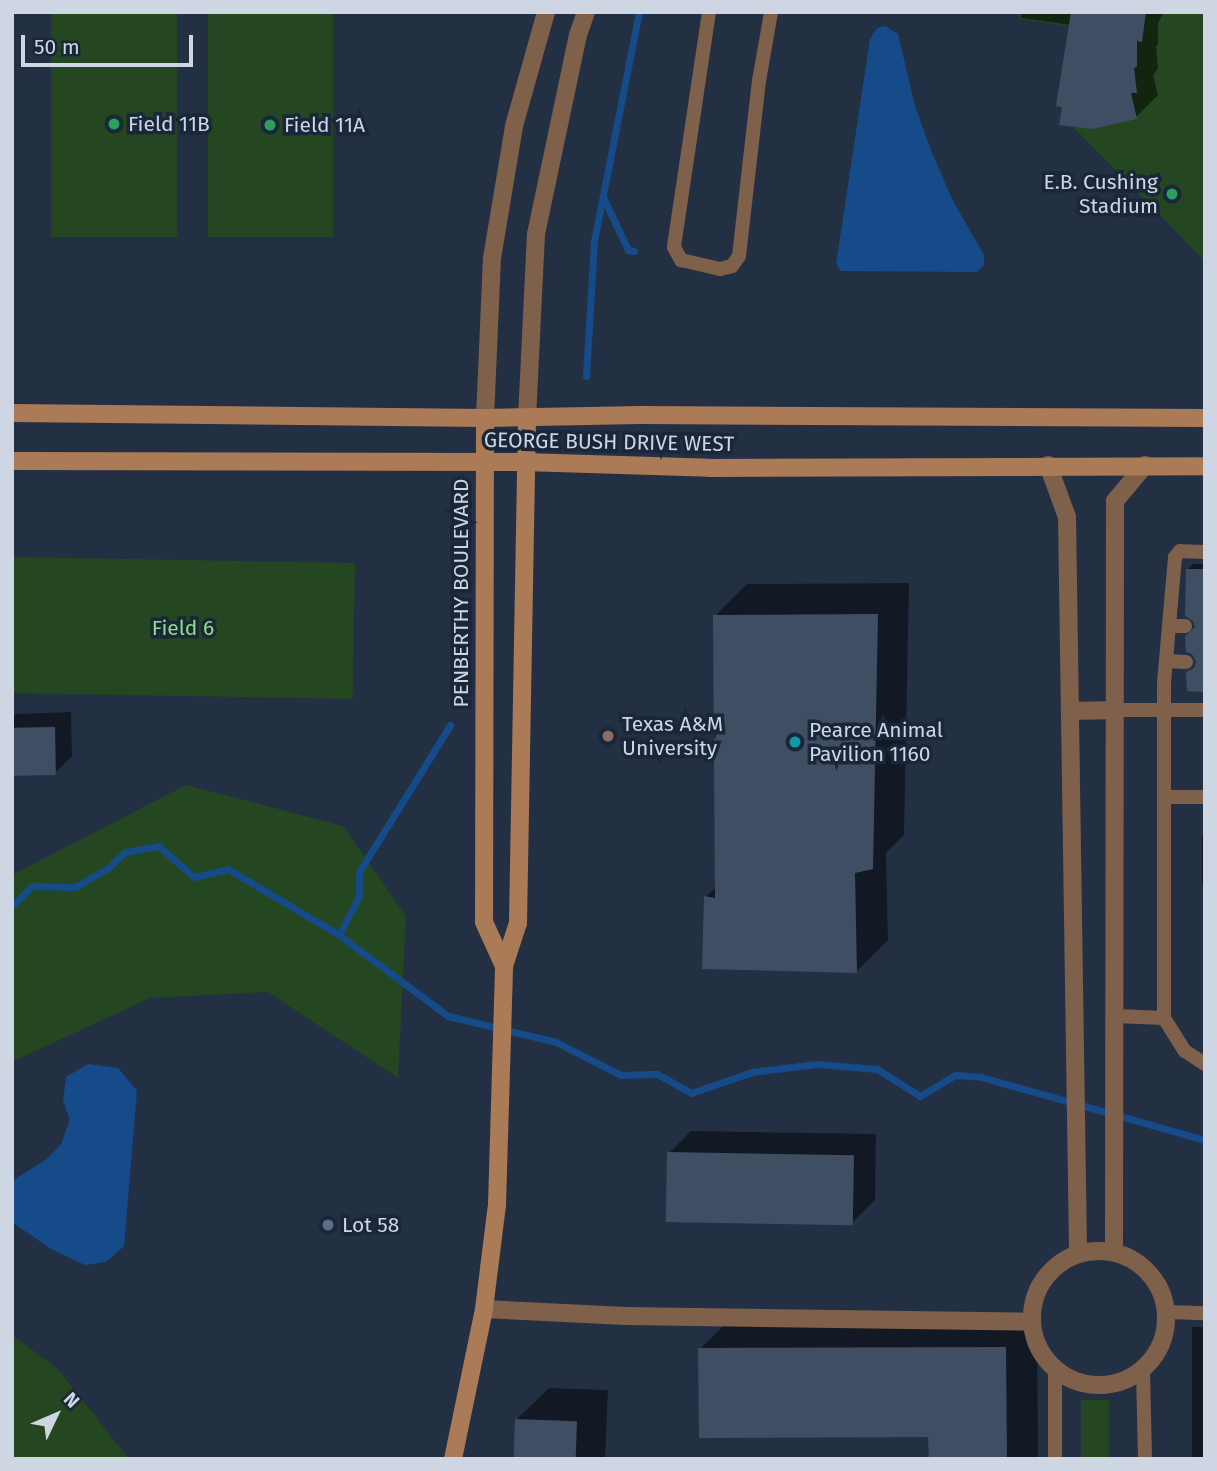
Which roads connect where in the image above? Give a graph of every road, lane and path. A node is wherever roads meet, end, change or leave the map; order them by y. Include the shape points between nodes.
1 (546, 12) edge
2 (586, 12) edge
3 (709, 12) edge
4 (771, 12) edge
5 (12, 413) edge
6 (485, 418) junction
7 (527, 418) junction
8 (1205, 418) edge
9 (12, 461) edge
10 (484, 462) junction
11 (524, 462) junction
12 (1048, 465) junction
13 (1145, 466) junction
14 (1205, 466) edge
15 (1205, 552) edge
16 (1169, 626) junction
17 (1185, 626) dead end
18 (1166, 661) junction
19 (1186, 662) dead end
20 (1115, 710) junction
21 (1164, 710) junction
22 (1205, 710) edge
23 (1070, 711) junction
24 (1164, 797) junction
25 (1205, 797) edge
26 (505, 966) junction
27 (1115, 1016) junction
28 (1164, 1018) junction
29 (1205, 1065) edge
30 (1114, 1252) junction
31 (1078, 1254) junction
32 (484, 1309) junction
33 (1167, 1312) junction
34 (1205, 1313) edge
35 (1031, 1322) junction
36 (1055, 1370) junction
37 (1143, 1370) junction
38 (453, 1459) edge
39 (1055, 1459) edge
40 (1145, 1459) edge

1 - 6 street, PENBERTHY BOULEVARD via 514,126 492,258
2 - 7 street via 536,234
3 - 4 lane via 674,242 681,260 720,269 732,265 738,256
5 - 6 main road, GEORGE BUSH DRIVE WEST
6 - 7 main road, GEORGE BUSH DRIVE WEST
6 - 10 main road, PENBERTHY BOULEVARD
7 - 8 main road, GEORGE BUSH DRIVE WEST
7 - 11 main road
9 - 10 main road, GEORGE BUSH DRIVE WEST
10 - 11 main road, GEORGE BUSH DRIVE WEST
10 - 26 main road, PENBERTHY BOULEVARD via 484,922
11 - 12 main road, GEORGE BUSH DRIVE WEST via 710,468
11 - 26 main road via 518,923
12 - 13 main road, GEORGE BUSH DRIVE WEST
12 - 23 street via 1067,517
13 - 14 main road, GEORGE BUSH DRIVE WEST
13 - 20 street via 1115,501
15 - 16 lane via 1181,551 1175,557 1179,591
16 - 17 lane
16 - 18 lane
18 - 19 lane
18 - 21 lane
20 - 21 lane
20 - 23 street
20 - 27 street
21 - 22 lane
21 - 24 lane
23 - 31 street
24 - 25 lane
24 - 28 lane
26 - 32 main road via 497,1205
27 - 28 lane
27 - 30 street
28 - 29 lane via 1185,1051
30 - 31 street
30 - 33 street via 1139,1264 1158,1285
31 - 35 street via 1058,1264 1043,1280 1033,1300
32 - 35 street via 626,1316
32 - 38 main road
33 - 34 lane
33 - 37 street via 1157,1354
35 - 36 street via 1034,1340
36 - 37 street via 1076,1382 1099,1386 1122,1382
36 - 39 lane
37 - 40 lane

